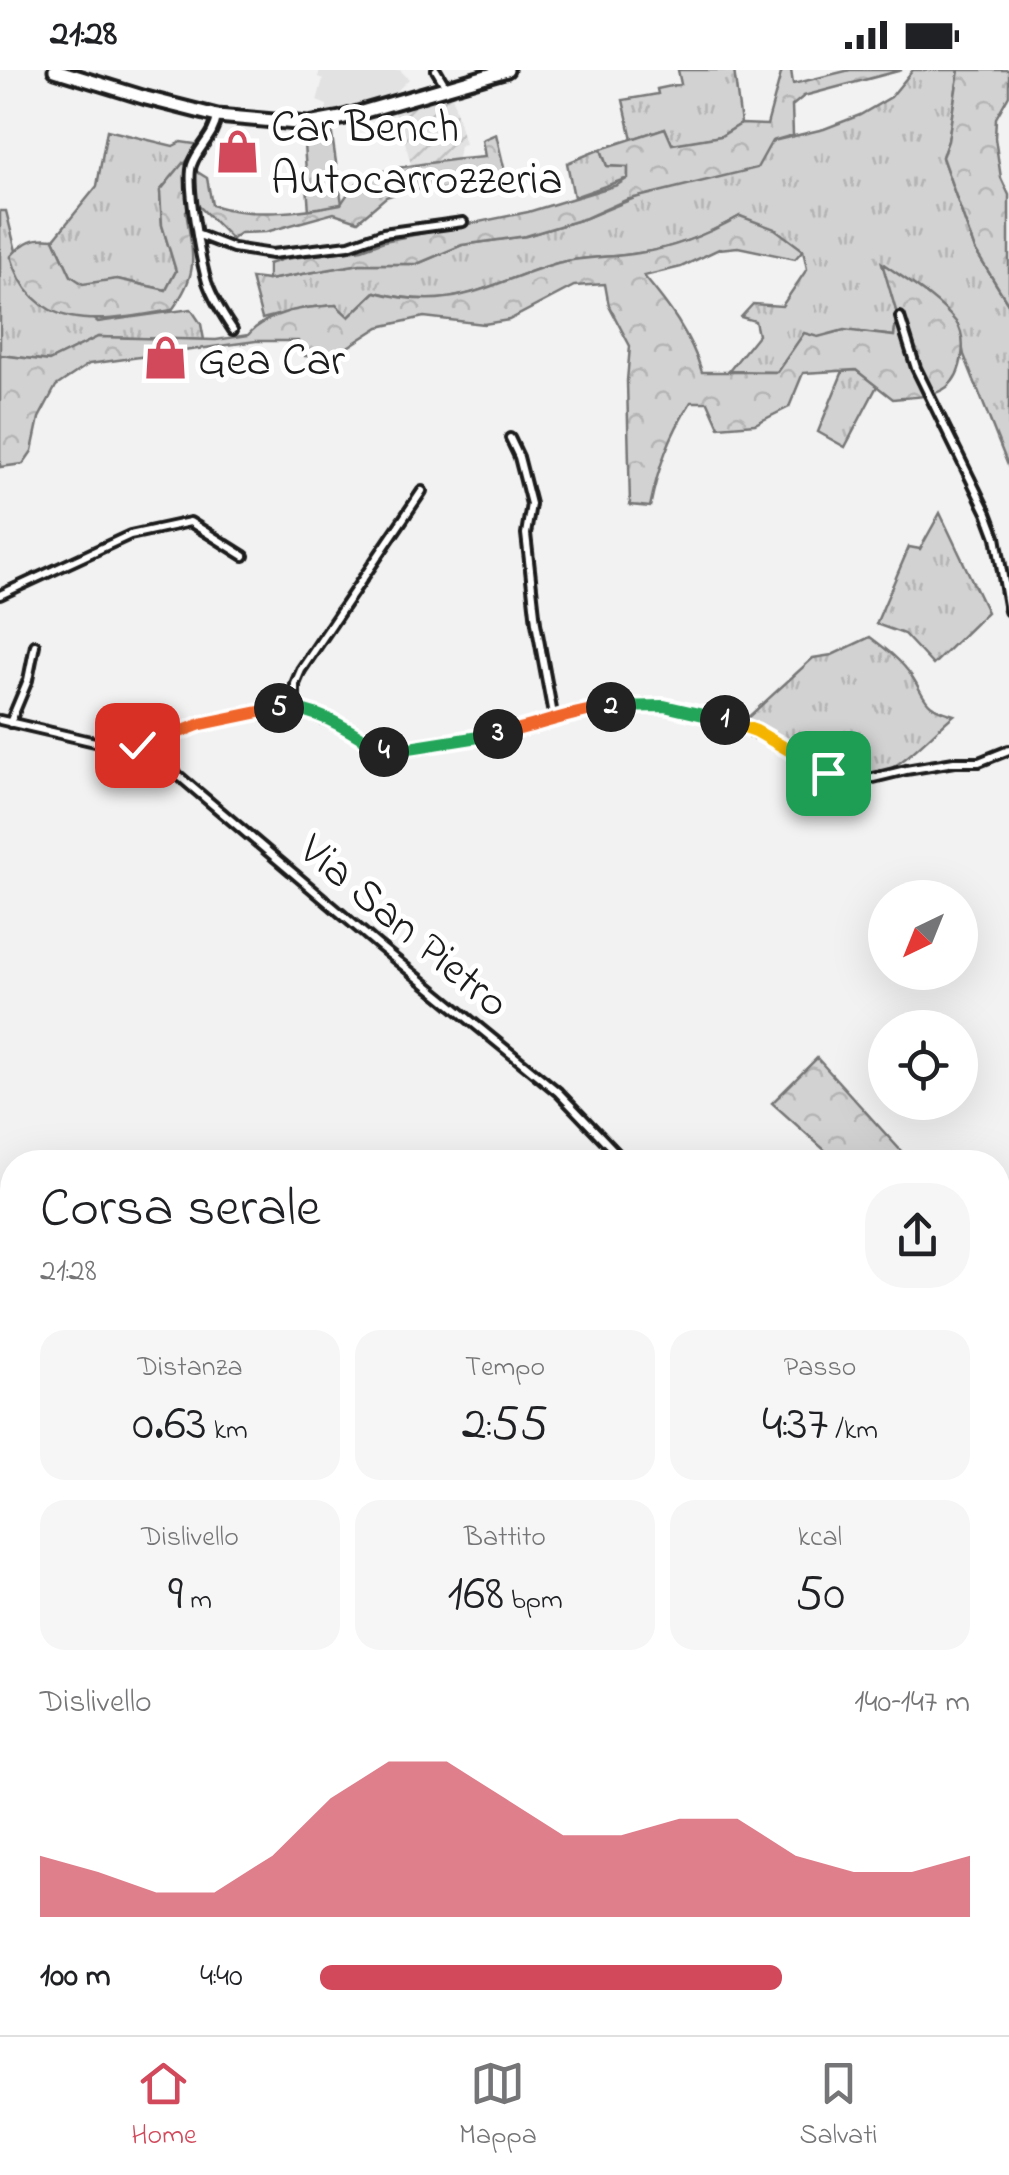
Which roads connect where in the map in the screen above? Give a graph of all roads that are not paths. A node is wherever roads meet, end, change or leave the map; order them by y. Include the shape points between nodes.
1 (55, 70) edge
2 (436, 70) edge
3 (508, 70) edge
4 (446, 88) junction
5 (218, 116) junction
6 (463, 222) dead end
7 (199, 236) junction
8 (900, 317) dead end
9 (233, 330) dead end
10 (510, 438) dead end
11 (422, 491) dead end
12 (244, 556) dead end
13 (0, 595) edge
14 (1009, 612) edge
15 (35, 645) dead end
16 (295, 708) junction
17 (0, 720) edge
18 (554, 720) junction
19 (10, 723) junction
20 (137, 745) junction
21 (1009, 750) edge
22 (613, 1150) edge

1 - 5 main road
2 - 4 street
3 - 4 main road
4 - 5 main road via 320,122
5 - 7 street via 190,173
6 - 7 street via 272,254
7 - 9 street via 208,284
8 - 14 street via 916,368 987,513
10 - 18 street via 531,504 526,534
11 - 16 street via 301,670
12 - 13 street via 190,522 130,534
15 - 19 street
16 - 18 street via 385,753
16 - 20 street via 201,724
17 - 19 street
18 - 21 street via 632,705 696,712 756,731 828,773 862,781 978,762
19 - 20 street
20 - 22 street, Via San Pietro via 558,1092

